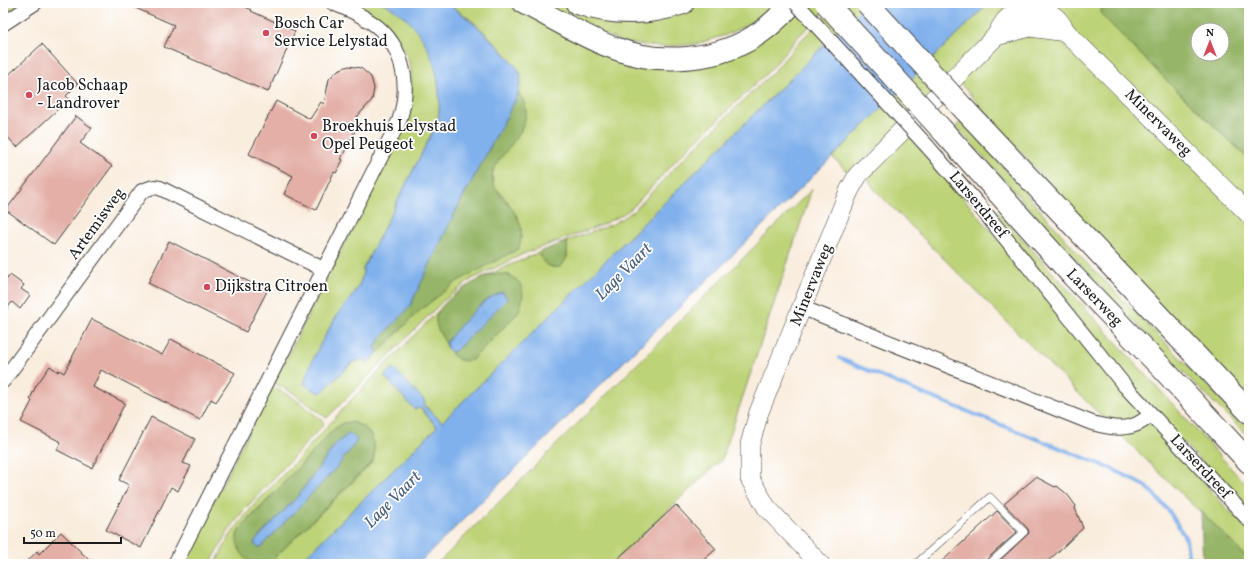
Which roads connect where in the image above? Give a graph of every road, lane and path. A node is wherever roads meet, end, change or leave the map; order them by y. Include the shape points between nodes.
1 (35, 3) edge
2 (332, 3) edge
3 (524, 3) edge
4 (577, 3) edge
5 (683, 3) edge
6 (793, 3) edge
7 (796, 3) edge
8 (826, 3) edge
9 (867, 3) edge
10 (3, 24) edge
11 (1249, 214) edge
12 (323, 269) junction
13 (803, 308) junction
14 (3, 380) edge
15 (1249, 412) edge
16 (1150, 415) junction
17 (1249, 462) edge
18 (1249, 520) edge
19 (175, 564) edge
20 (820, 564) edge
21 (916, 564) edge
22 (989, 564) edge

1 - 10 street
2 - 12 street via 366,19 389,39 401,62 406,88 399,121
3 - 6 main road via 614,48 631,54 669,58 702,56 742,43 761,32
4 - 5 main road via 602,10 636,12 668,8
7 - 16 street, Larserdreef, bridge via 978,203 1095,351
8 - 17 main road, Larserweg, bridge via 1073,276
9 - 15 main road, Larserweg, bridge
11 - 13 street, Minervaweg via 1066,32 1030,27 996,36 861,170 849,190
12 - 14 street, Artemisweg via 160,188 147,189 142,191
12 - 19 street
13 - 16 street via 1092,423 1123,429 1140,423
13 - 20 street, Minervaweg via 760,412 750,444 750,478 767,508
16 - 18 street, Larserdreef
21 - 22 lane via 990,497 1024,532

